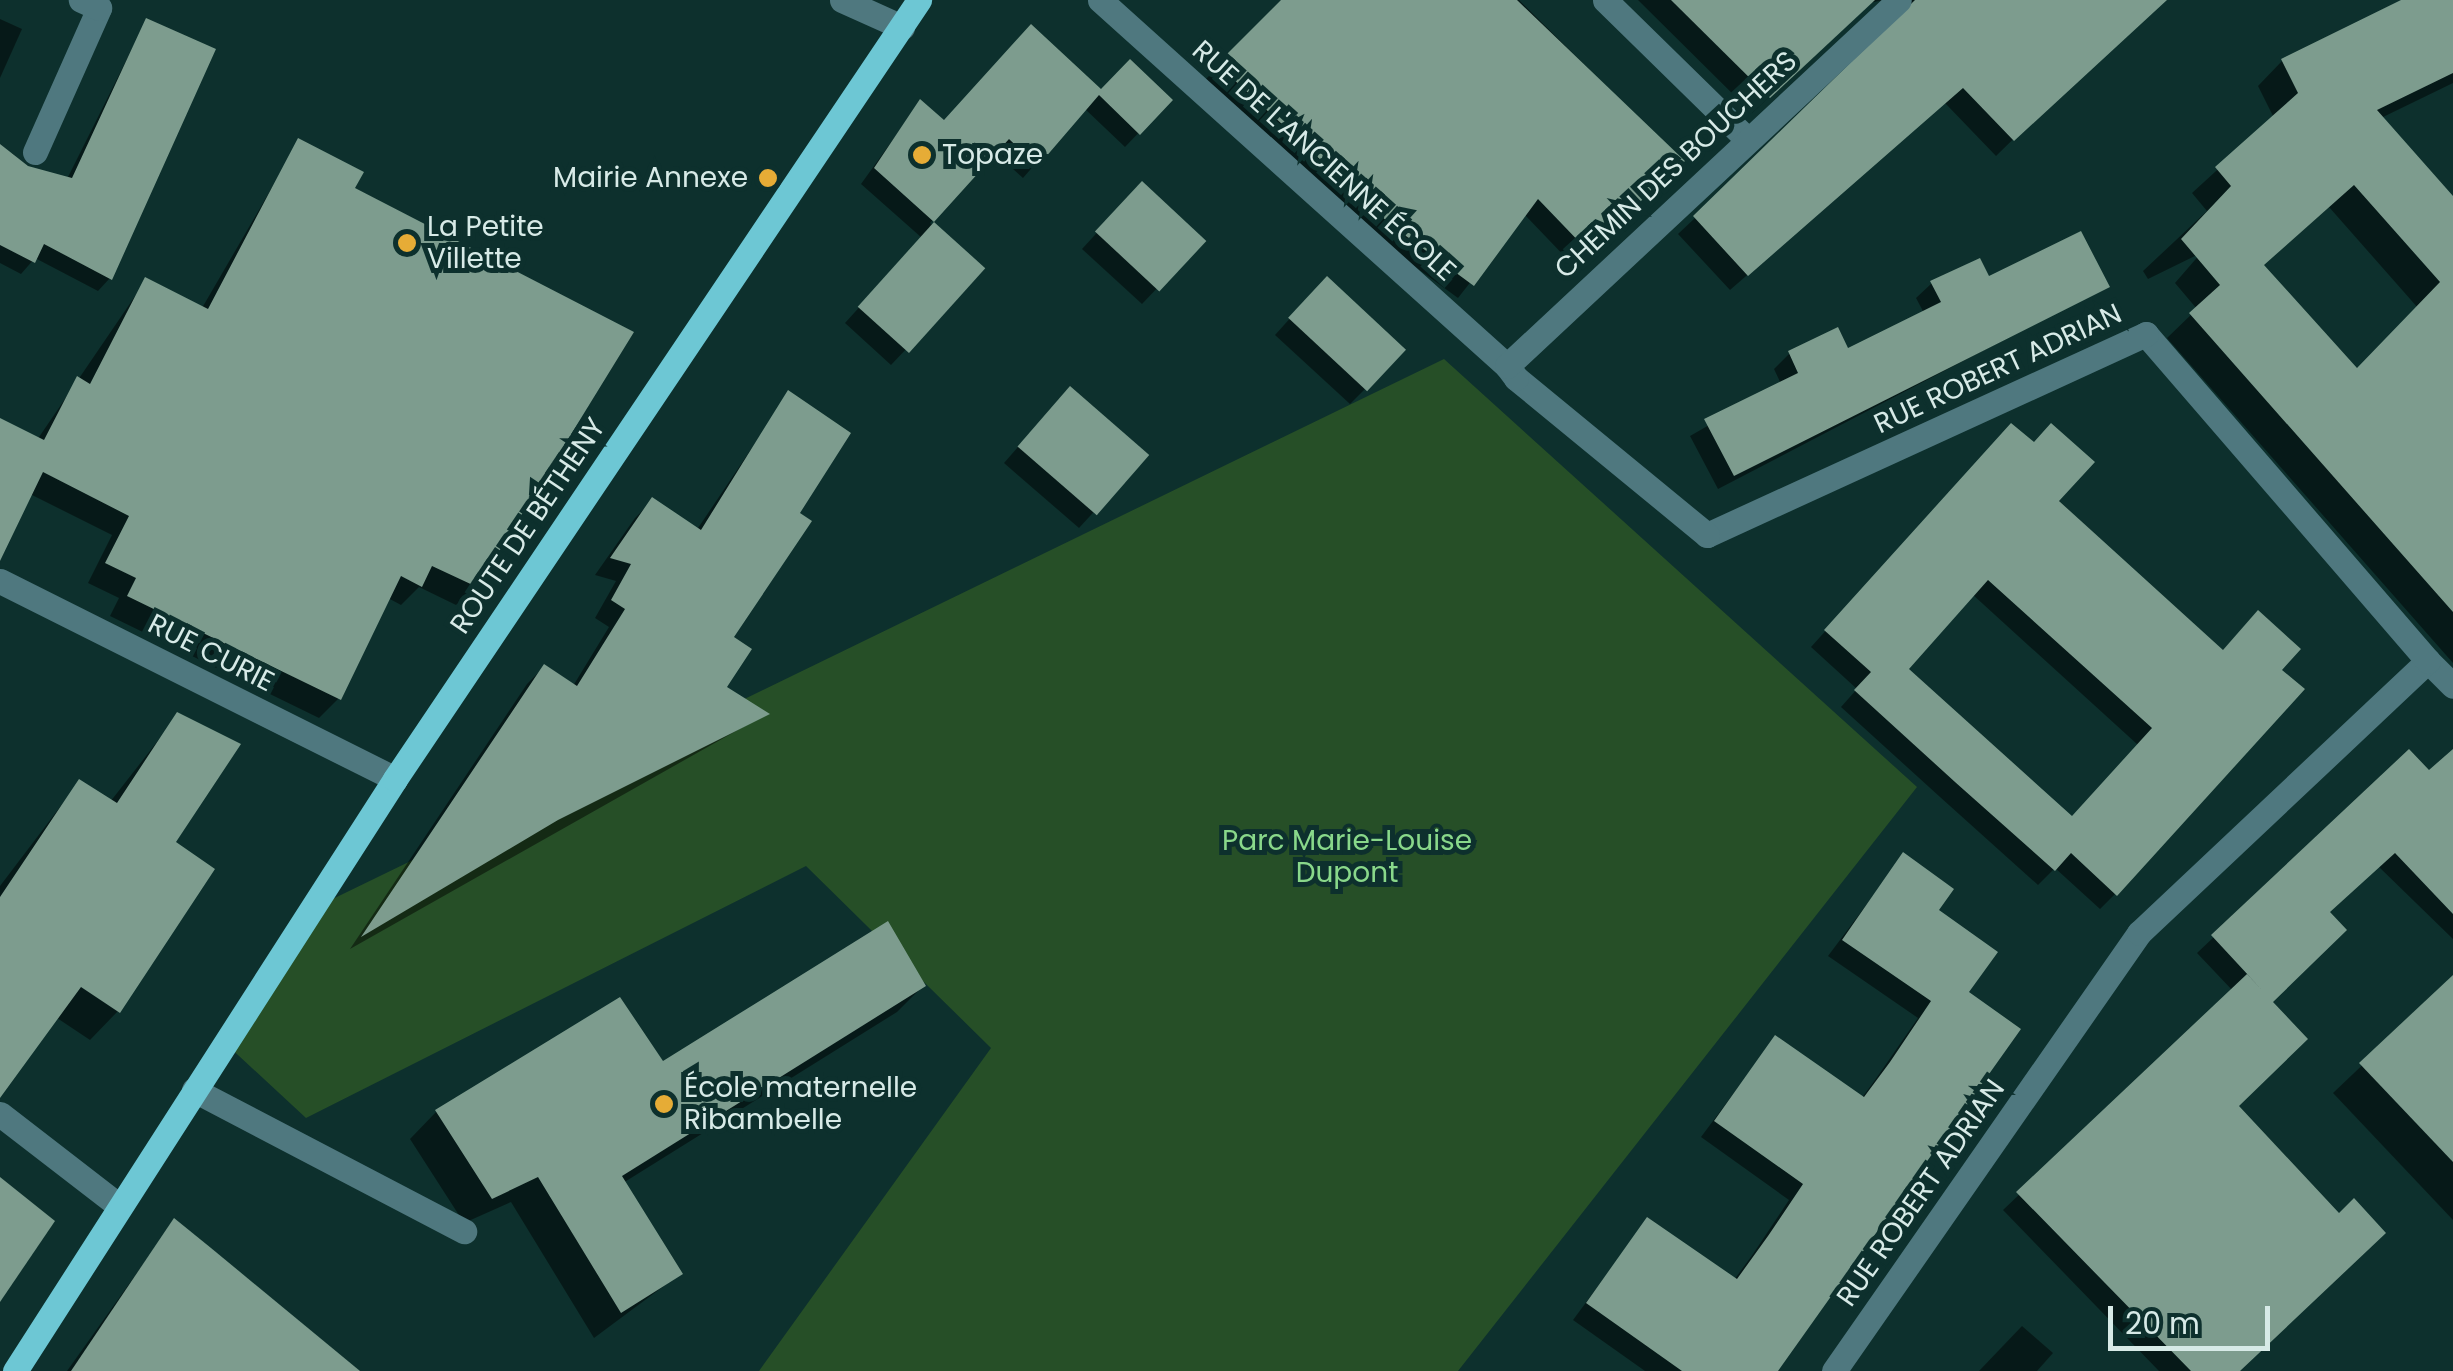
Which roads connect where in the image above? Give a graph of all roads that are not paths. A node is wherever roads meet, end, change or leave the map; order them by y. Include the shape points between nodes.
1 (81, 0) edge
2 (842, 0) edge
3 (919, 0) edge
4 (1100, 0) edge
5 (1606, 0) edge
6 (1900, 0) edge
7 (902, 27) junction
8 (1748, 140) junction
9 (35, 152) dead end
10 (1511, 372) junction
11 (0, 581) edge
12 (2428, 660) junction
13 (2453, 686) edge
14 (396, 778) junction
15 (194, 1090) junction
16 (0, 1114) edge
17 (119, 1206) junction
18 (464, 1231) dead end
19 (15, 1371) edge
20 (1834, 1371) edge

1 - 9 street via 99,8
2 - 7 street
3 - 7 main road, ROUTE DE BÉTHENY
4 - 10 street, RUE DE L'ANCIENNE ÉCOLE
5 - 8 street
6 - 8 street, CHEMIN DES BOUCHERS
7 - 14 main road, ROUTE DE BÉTHENY
8 - 10 street, CHEMIN DES BOUCHERS
10 - 12 street, RUE ROBERT ADRIAN via 1707,535 2146,334
11 - 14 street, RUE CURIE
12 - 13 street, RUE ROBERT ADRIAN
12 - 20 street, RUE ROBERT ADRIAN via 2138,933
14 - 15 main road, ROUTE DE BÉTHENY
15 - 17 main road, ROUTE DE BÉTHENY
15 - 18 street
16 - 17 street
17 - 19 main road, ROUTE DE BÉTHENY

